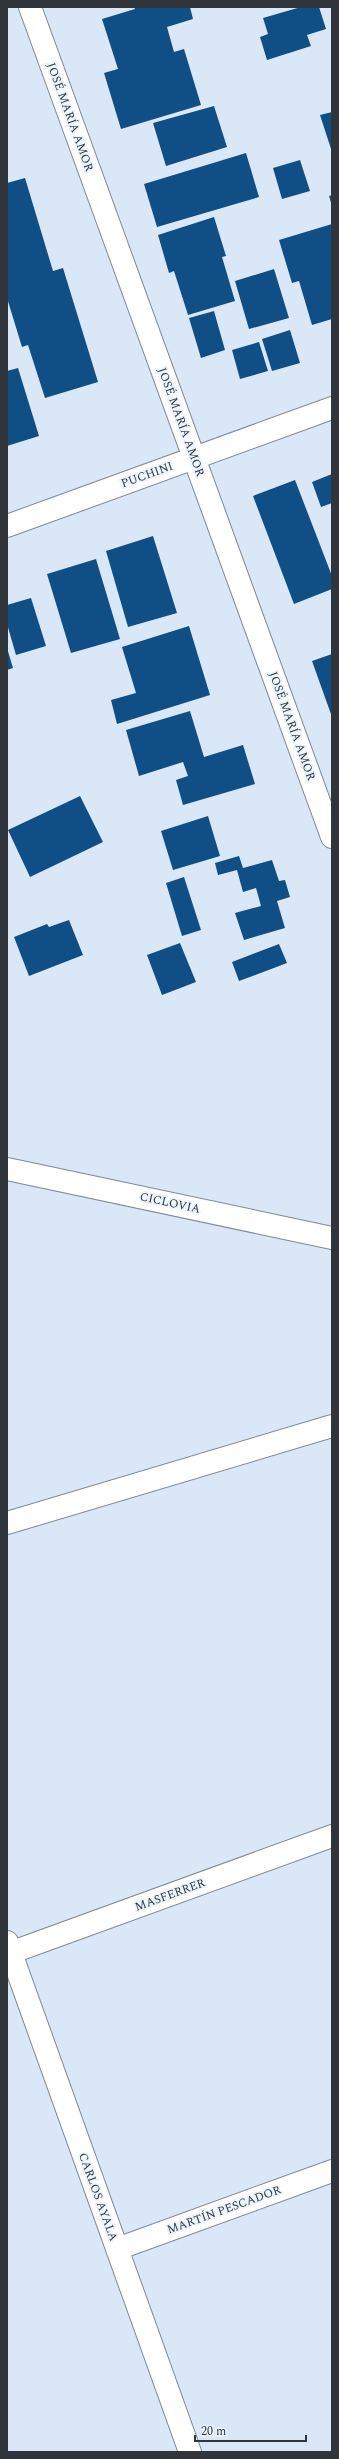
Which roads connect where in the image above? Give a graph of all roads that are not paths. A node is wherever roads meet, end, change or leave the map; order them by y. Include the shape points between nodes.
1 (30, 7) edge
2 (332, 408) edge
3 (194, 458) junction
4 (7, 526) edge
5 (332, 837) edge
6 (7, 1169) edge
7 (332, 1238) edge
8 (332, 1426) edge
9 (7, 1523) edge
10 (332, 1836) edge
11 (8, 1949) edge
12 (332, 2170) edge
13 (117, 2249) junction
14 (190, 2452) edge

1 - 3 street, JOSÉ MARÍA AMOR
2 - 3 street, PUCHINI
3 - 4 street, PUCHINI
3 - 5 street, JOSÉ MARÍA AMOR
6 - 7 street, CICLOVIA
8 - 9 street
10 - 11 street, MASFERRER
11 - 13 street, CARLOS AYALA
12 - 13 street, MARTÍN PESCADOR
13 - 14 street, CARLOS AYALA

